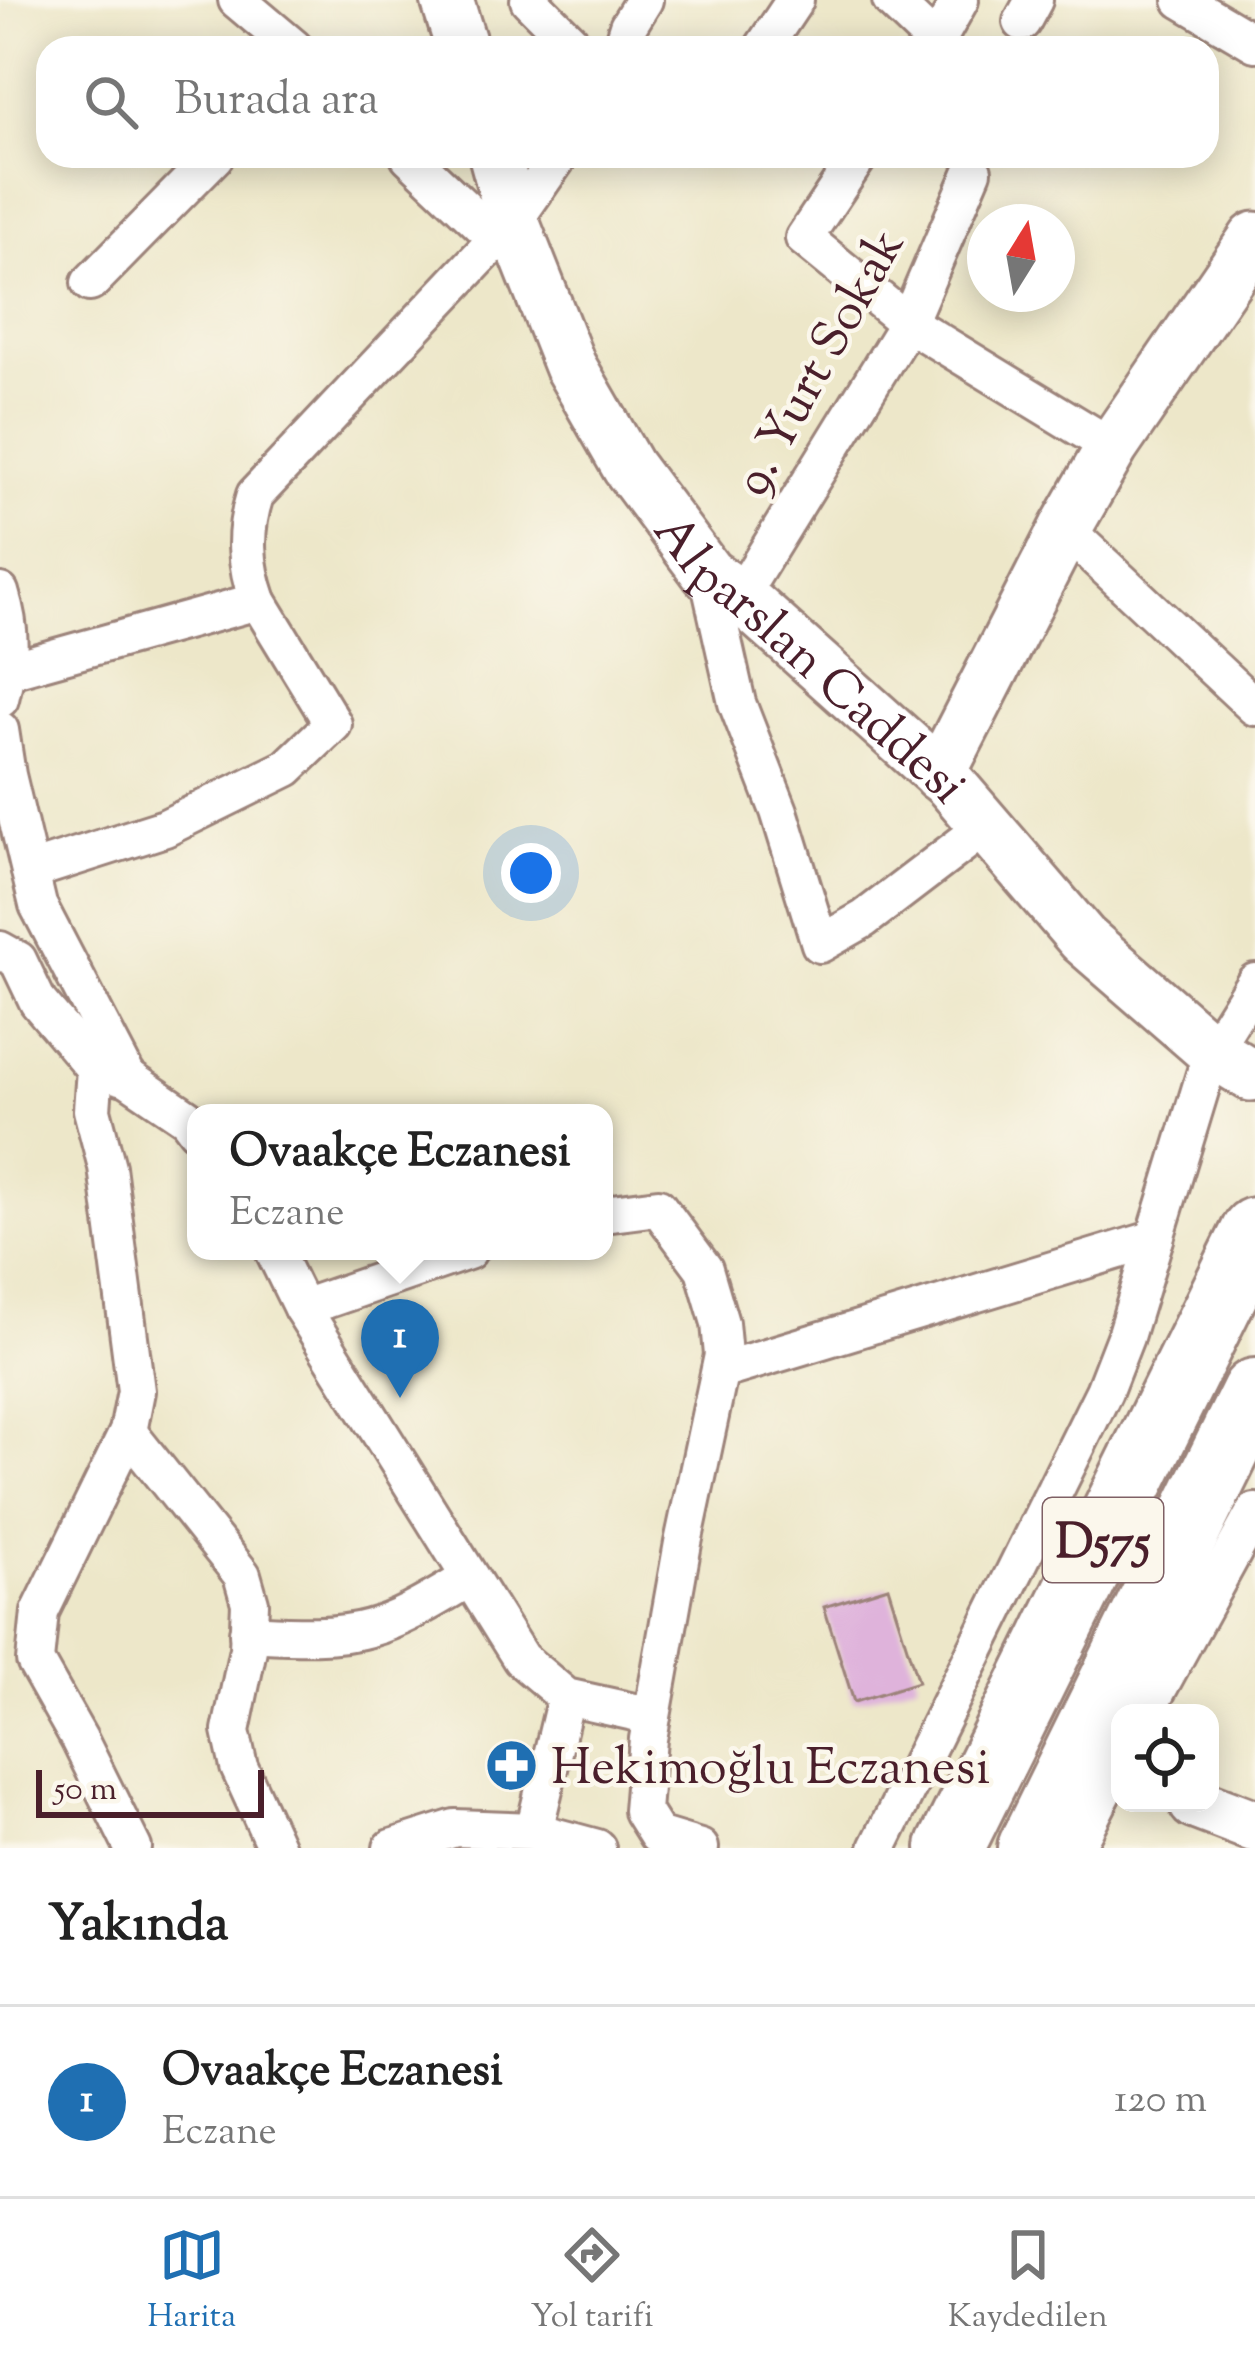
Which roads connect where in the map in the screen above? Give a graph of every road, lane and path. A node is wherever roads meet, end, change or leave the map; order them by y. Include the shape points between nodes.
1 (237, 0) edge
2 (447, 0) edge
3 (530, 0) edge
4 (644, 0) edge
5 (795, 0) edge
6 (891, 0) edge
7 (960, 0) edge
8 (1182, 0) edge
9 (280, 36) edge
10 (458, 36) edge
11 (565, 36) edge
12 (625, 36) edge
13 (771, 36) edge
14 (925, 36) edge
15 (940, 36) edge
16 (1255, 43) edge
17 (203, 168) edge
18 (422, 168) edge
19 (497, 168) edge
20 (551, 168) edge
21 (852, 168) edge
22 (973, 171) dead end
23 (513, 222) junction
24 (1255, 238) edge
25 (90, 283) dead end
26 (908, 322) junction
27 (1112, 447) junction
28 (1065, 530) junction
29 (724, 585) junction
30 (0, 592) edge
31 (258, 601) junction
32 (3, 685) edge
33 (1255, 707) edge
34 (0, 730) edge
35 (939, 775) junction
36 (986, 826) junction
37 (30, 871) junction
38 (0, 950) edge
39 (1255, 982) edge
40 (1232, 1063) junction
41 (112, 1073) junction
42 (187, 1118) edge
43 (613, 1213) edge
44 (1255, 1231) edge
45 (1155, 1239) junction
46 (278, 1260) edge
47 (442, 1260) edge
48 (302, 1308) junction
49 (1125, 1337) junction
50 (720, 1371) junction
51 (1255, 1392) edge
52 (128, 1432) junction
53 (1121, 1504) junction
54 (1255, 1512) edge
55 (470, 1578) junction
56 (248, 1633) junction
57 (566, 1697) junction
58 (1150, 1704) edge
59 (652, 1716) junction
60 (1111, 1781) edge
61 (1218, 1812) edge
62 (1255, 1826) edge
63 (534, 1831) junction
64 (643, 1841) edge
65 (133, 1848) edge
66 (276, 1848) edge
67 (392, 1848) edge
68 (597, 1848) edge
69 (700, 1848) edge
70 (878, 1848) edge
71 (950, 1848) edge
72 (1031, 1848) edge
73 (1075, 1848) edge

1 - 9 street
2 - 10 street
3 - 11 street
4 - 12 street
5 - 13 street
6 - 14 street
7 - 15 street
8 - 16 street
17 - 25 street
18 - 23 street via 482,225
19 - 23 street, Alparslan Caddesi
20 - 23 street
21 - 26 street via 804,238
22 - 26 street, 9. Yurt Sokak
23 - 29 street, Alparslan Caddesi via 570,366 628,467
23 - 31 street via 255,495 246,554
24 - 27 street
26 - 27 street
26 - 29 street, 9. Yurt Sokak
27 - 28 street
28 - 33 street
28 - 35 street
29 - 35 street, Alparslan Caddesi
29 - 36 street via 737,703 820,944
30 - 32 street via 10,626
31 - 32 street
31 - 37 street via 333,724 287,768 165,828
34 - 37 street
35 - 36 street, Alparslan Caddesi
36 - 40 street, Alparslan Caddesi via 1083,939
37 - 41 street
38 - 41 street via 18,960 38,1002
39 - 40 street
40 - 45 street
41 - 42 street
41 - 52 street via 92,1110 136,1391
43 - 50 street via 658,1207 704,1269 720,1323
44 - 53 highway, D575
45 - 49 street
45 - 50 street
46 - 48 street
47 - 48 street
48 - 55 street
49 - 53 street
49 - 70 street
50 - 59 street
51 - 72 highway, D575
52 - 56 street via 242,1575
52 - 65 street via 40,1612 35,1661
53 - 71 highway, D575
54 - 58 street
55 - 56 street via 367,1629
55 - 57 street via 521,1660
56 - 66 street via 231,1731
57 - 59 street
57 - 63 street
59 - 64 street
60 - 73 street
61 - 62 street
63 - 67 street via 455,1828
63 - 68 street
64 - 69 street

